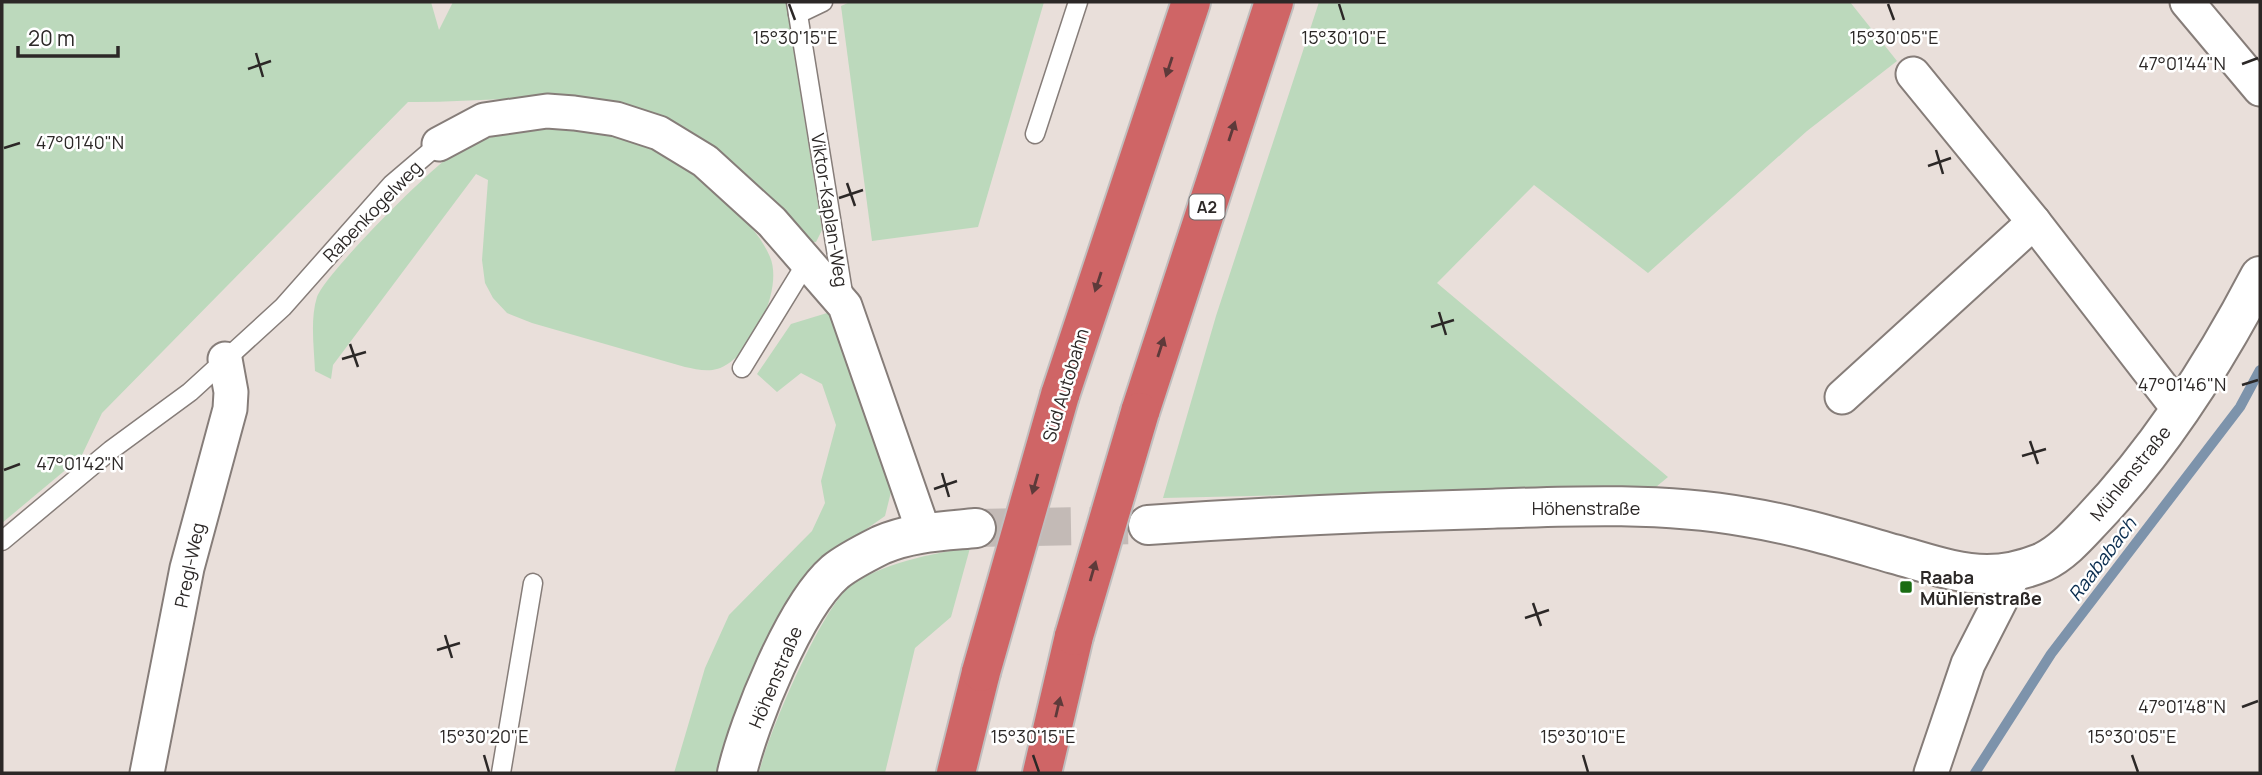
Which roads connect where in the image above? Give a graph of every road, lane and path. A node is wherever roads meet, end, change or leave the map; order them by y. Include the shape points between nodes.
1 (823, 2) edge
2 (1078, 2) edge
3 (1191, 2) edge
4 (1274, 2) edge
5 (2187, 2) edge
6 (797, 8) edge
7 (1913, 74) dead end
8 (2260, 89) edge
9 (1035, 134) dead end
10 (439, 144) joint
11 (2034, 222) junction
12 (807, 262) junction
13 (2260, 276) edge
14 (845, 306) junction
15 (225, 359) junction
16 (742, 368) dead end
17 (1842, 397) dead end
18 (2180, 411) junction
19 (1148, 525) tunnel mouth
20 (976, 528) tunnel mouth
21 (924, 533) junction
22 (2, 541) edge
23 (2016, 570) junction
24 (533, 583) dead end
25 (147, 773) edge
26 (501, 773) edge
27 (737, 773) edge
28 (956, 773) edge
29 (1042, 773) edge
30 (1931, 773) edge

1 - 6 lane
2 - 9 lane
3 -> 28 highway, Süd Autobahn, bridge via 1060,395
29 -> 4 highway, A2, bridge via 1074,636 1140,412
5 - 8 street
6 - 14 lane, Viktor-Kaplan-Weg
7 - 11 street, Mühlenstraße
10 - 12 street, Rabenkogelweg via 484,120 515,114 547,111 616,119 659,133 705,161 772,222
10 - 15 lane, Rabenkogelweg via 392,184 283,307
11 - 17 street
11 - 18 street, Mühlenstraße
12 - 14 street, Rabenkogelweg
12 - 16 lane
13 - 18 street, Mühlenstraße via 2227,339
14 - 21 street, Viktor-Kaplan-Weg
15 - 22 lane, Rabenkogelweg
15 - 25 street, Pregl-Weg via 230,409 187,568
18 - 23 street, Mühlenstraße via 2115,497 2070,543 2044,561
19 - 23 street, Höhenstraße via 1533,508 1686,510 1744,516 1807,530 1944,568 1987,574
20 - 21 street, Höhenstraße
21 - 27 street, Höhenstraße via 882,544 835,572 797,622
23 - 30 street via 1968,664
24 - 26 lane

